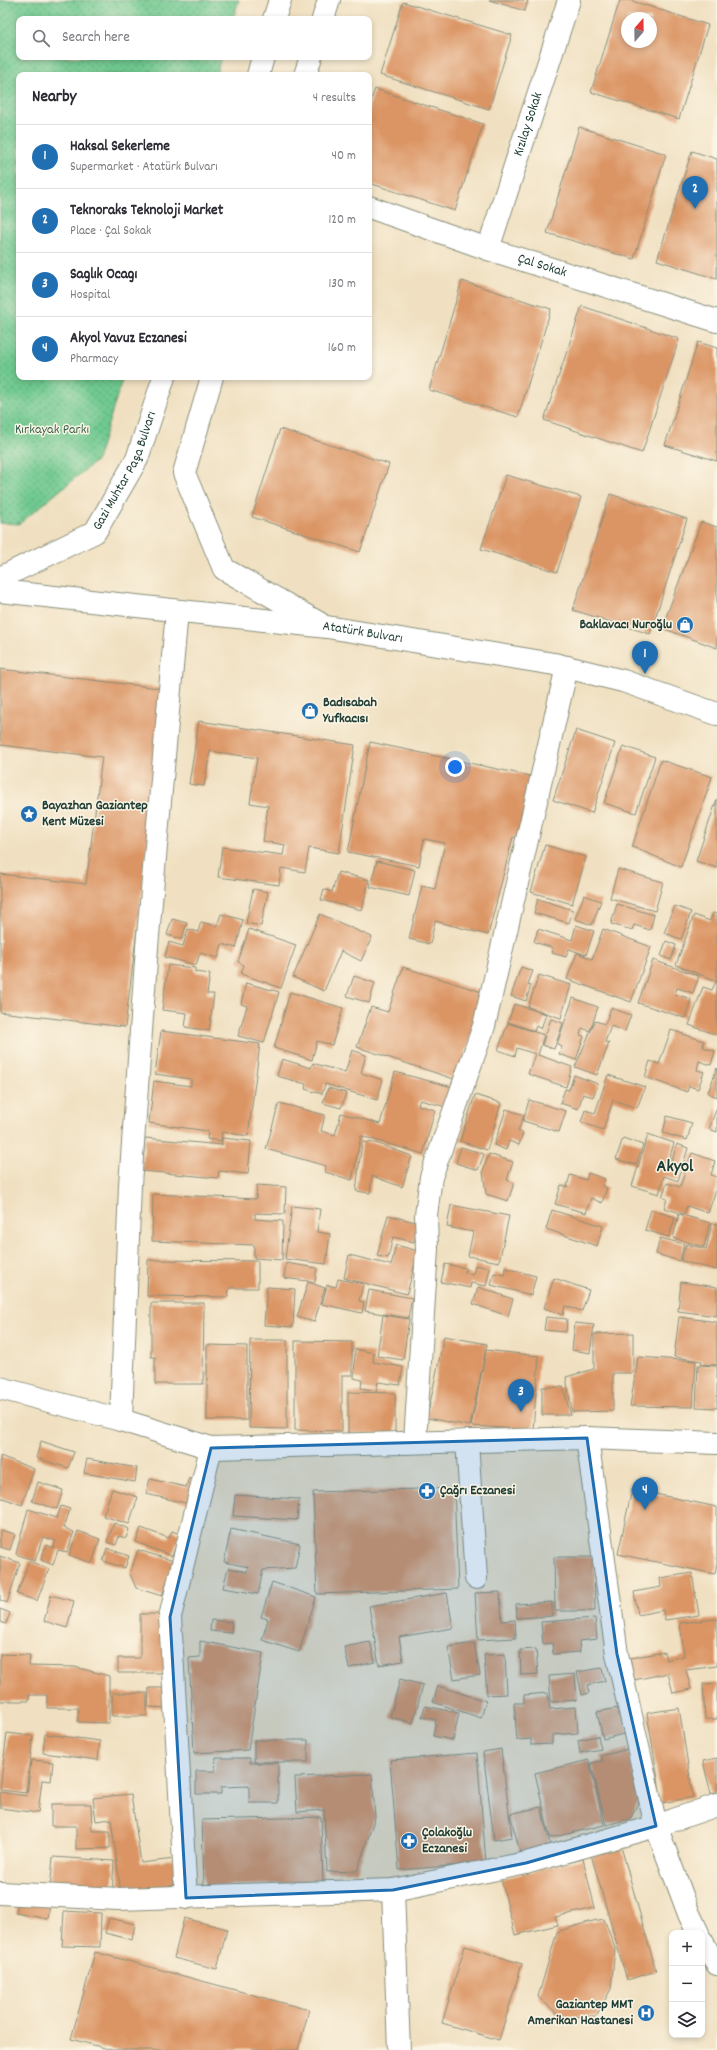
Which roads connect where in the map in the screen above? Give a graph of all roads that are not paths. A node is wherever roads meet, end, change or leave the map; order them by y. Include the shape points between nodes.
1 (280, 0) edge
2 (330, 0) edge
3 (569, 0) edge
4 (275, 16) edge
5 (324, 16) edge
6 (262, 60) edge
7 (310, 60) edge
8 (259, 72) edge
9 (306, 72) edge
10 (372, 208) edge
11 (488, 249) junction
12 (717, 321) edge
13 (163, 380) edge
14 (211, 380) edge
15 (0, 578) edge
16 (0, 591) edge
17 (177, 611) junction
18 (327, 627) junction
19 (567, 667) junction
20 (717, 714) edge
21 (0, 1388) edge
22 (121, 1420) junction
23 (587, 1438) junction
24 (467, 1441) junction
25 (415, 1442) junction
26 (717, 1443) edge
27 (211, 1448) junction
28 (476, 1578) dead end
29 (717, 1805) edge
30 (656, 1826) junction
31 (393, 1890) junction
32 (0, 1893) edge
33 (186, 1898) junction
34 (697, 1930) edge
35 (705, 1946) edge
36 (717, 1964) edge
37 (399, 2050) edge

1 - 4 street
2 - 5 street
3 - 11 street, Kızılay Sokak
6 - 8 street
7 - 9 street
10 - 11 street, Çal Sokak
11 - 12 street, Çal Sokak
13 - 15 street, Gazi Muhtar Paşa Bulvarı via 137,459 95,532
14 - 18 street via 184,473 224,569
16 - 17 street, Atatürk Bulvarı
17 - 18 street, Atatürk Bulvarı
17 - 22 street via 147,947 130,1185
18 - 19 street, Atatürk Bulvarı
19 - 20 street, Atatürk Bulvarı via 623,681
19 - 25 street via 484,1026 430,1183 426,1216 427,1250
21 - 22 street
22 - 27 street
23 - 24 street
23 - 26 street
23 - 30 street via 617,1654
24 - 25 street
24 - 28 street
25 - 27 street
27 - 33 street via 170,1617
29 - 30 street
30 - 31 street via 526,1863
30 - 34 street
31 - 33 street
31 - 37 street
32 - 33 street via 119,1899
35 - 36 street

